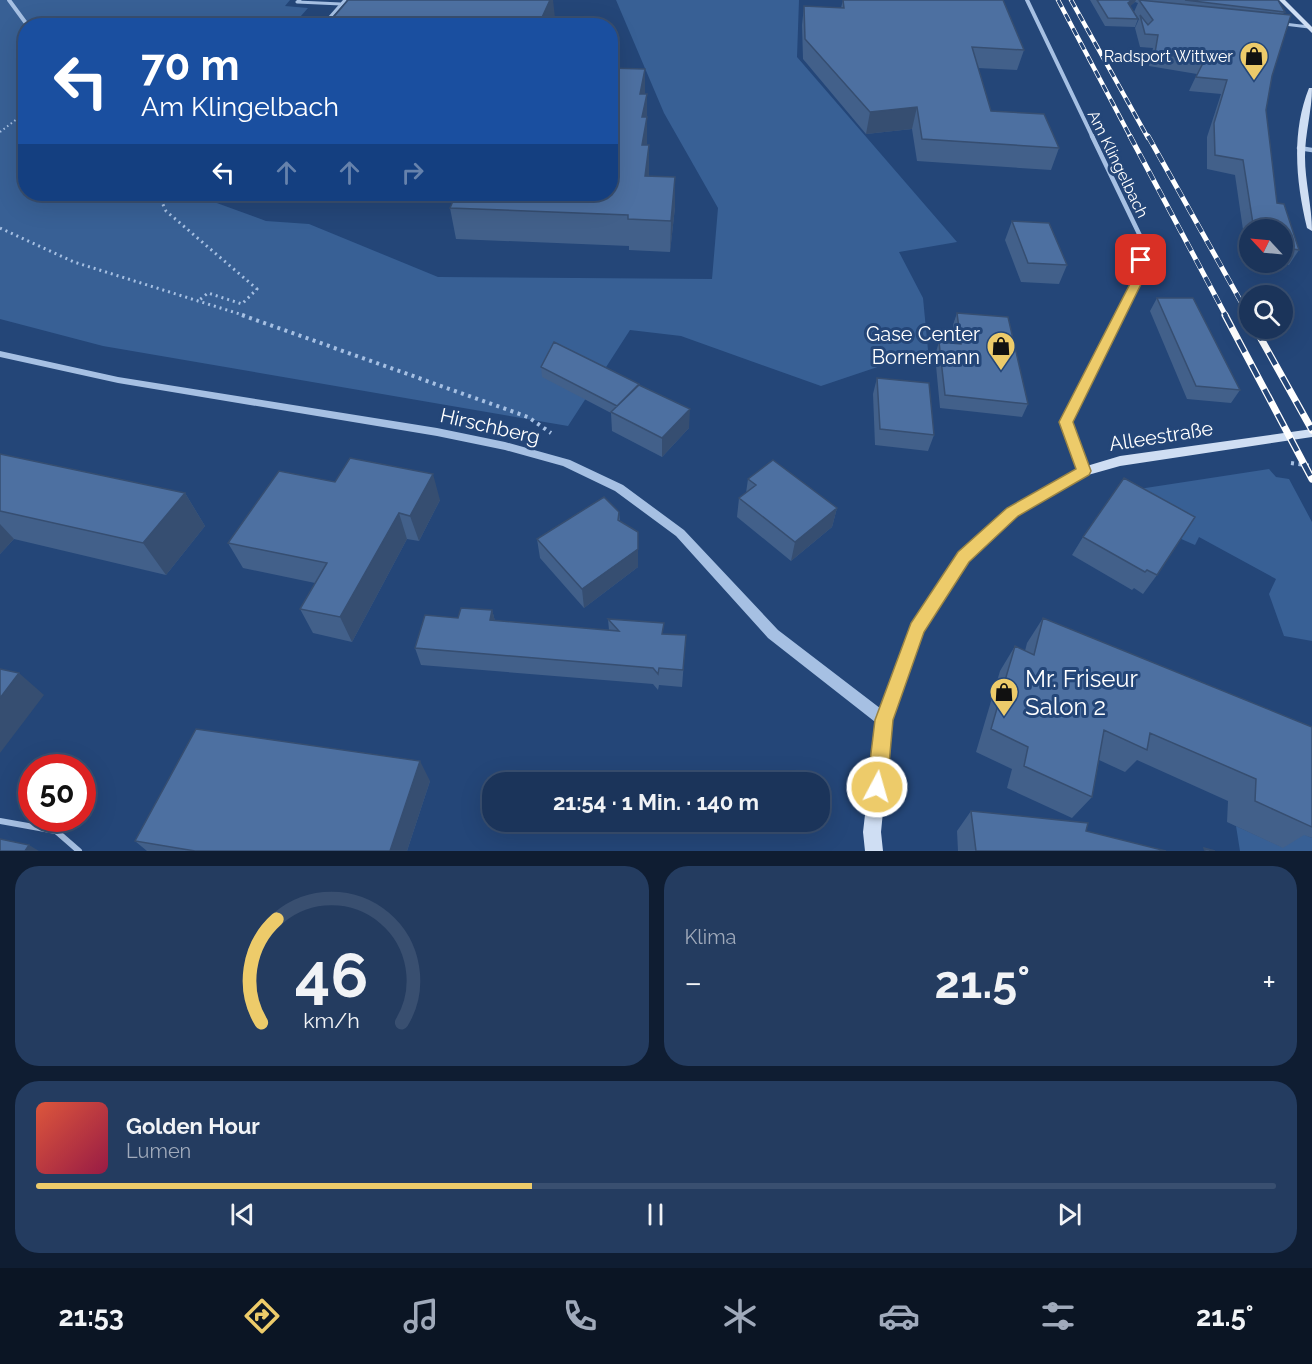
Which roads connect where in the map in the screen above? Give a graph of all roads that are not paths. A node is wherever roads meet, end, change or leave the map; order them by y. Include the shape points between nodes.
1 (9, 0) edge
2 (300, 0) edge
3 (345, 0) edge
4 (1027, 0) edge
5 (1282, 0) edge
6 (341, 4) junction
7 (22, 18) edge
8 (329, 18) edge
9 (1275, 22) edge
10 (1311, 27) edge
11 (1312, 90) edge
12 (1299, 148) junction
13 (1312, 150) edge
14 (1312, 228) edge
15 (0, 354) edge
16 (1312, 433) edge
17 (1084, 471) junction
18 (884, 720) junction
19 (0, 821) edge
20 (79, 851) edge
21 (874, 851) edge

1 - 7 street
2 - 6 lane via 297,2
3 - 6 lane
4 - 17 street, Am Klingelbach via 1143,242 1139,278 1066,422
5 - 10 main road
6 - 8 lane
9 - 10 lane
11 - 12 main road
12 - 13 street
12 - 14 main road
15 - 18 street, Hirschberg via 118,380 437,432 566,463 618,488 680,532 773,634
16 - 17 main road, Alleestraße via 1120,461
17 - 18 main road, Alleestraße via 1012,512 963,557 917,628
18 - 21 main road, Alleestraße via 872,832
19 - 20 lane via 56,831

